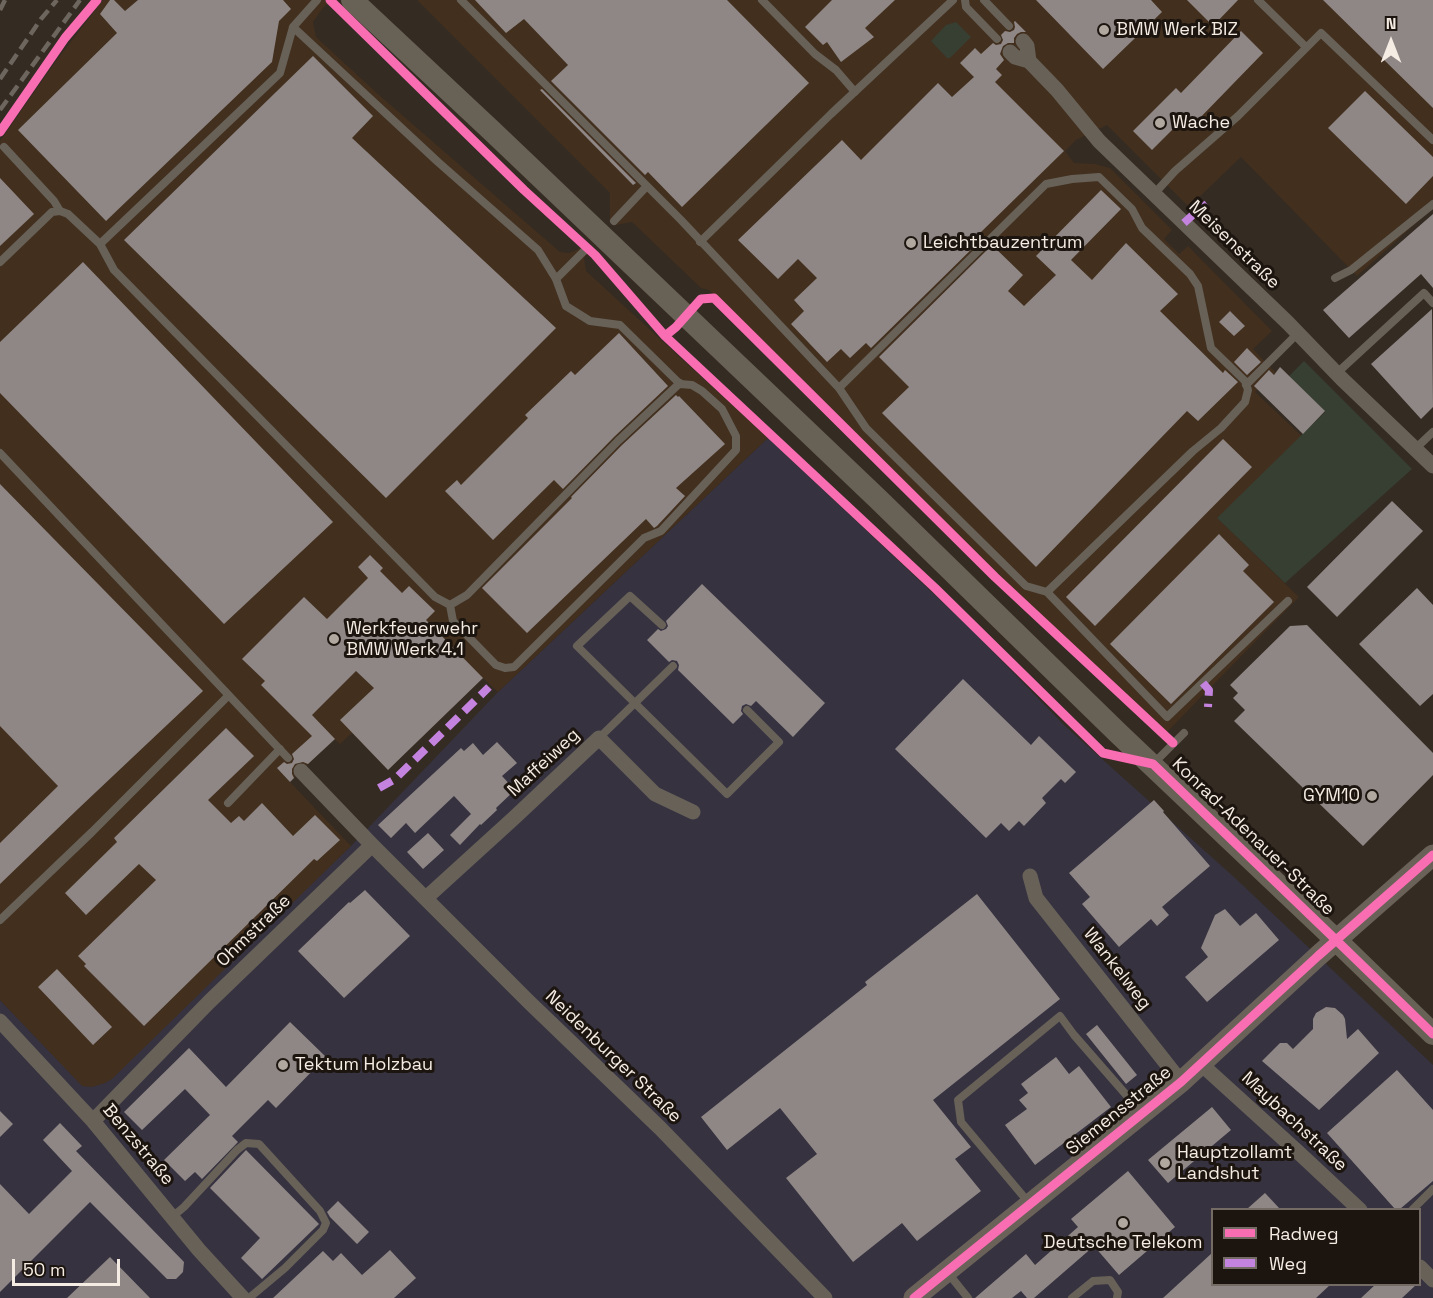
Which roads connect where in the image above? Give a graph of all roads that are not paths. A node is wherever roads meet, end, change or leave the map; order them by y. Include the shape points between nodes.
1 (316, 0) edge
2 (461, 0) edge
3 (762, 0) edge
4 (952, 0) edge
5 (965, 0) edge
6 (984, 0) edge
7 (1258, 0) edge
8 (353, 1) edge
9 (293, 27) junction
10 (1010, 27) dead end
11 (997, 39) dead end
12 (1023, 41) dead end
13 (1306, 47) junction
14 (1010, 52) dead end
15 (1029, 61) junction
16 (855, 92) junction
17 (1433, 140) edge
18 (3, 147) dead end
19 (646, 186) junction
20 (1154, 195) junction
21 (1433, 204) edge
22 (60, 211) junction
23 (614, 221) dead end
24 (700, 242) junction
25 (100, 244) junction
26 (584, 251) dead end
27 (0, 262) edge
28 (1335, 278) dead end
29 (556, 279) junction
30 (1433, 303) edge
31 (1298, 333) junction
32 (1337, 373) junction
33 (680, 383) junction
34 (1246, 385) junction
35 (838, 388) junction
36 (1433, 432) edge
37 (1415, 449) junction
38 (0, 453) edge
39 (1433, 466) edge
40 (1047, 592) junction
41 (1288, 601) dead end
42 (450, 605) junction
43 (662, 625) dead end
44 (673, 666) dead end
45 (228, 696) junction
46 (634, 703) junction
47 (747, 710) dead end
48 (1184, 733) dead end
49 (598, 738) junction
50 (280, 749) junction
51 (288, 758) dead end
52 (1153, 764) junction
53 (301, 771) dead end
54 (228, 803) dead end
55 (693, 812) dead end
56 (372, 845) junction
57 (1433, 855) edge
58 (1030, 876) dead end
59 (426, 898) junction
60 (0, 920) edge
61 (1336, 939) junction
62 (0, 1021) edge
63 (1433, 1034) edge
64 (1201, 1064) junction
65 (1181, 1082) junction
66 (1143, 1113) junction
67 (93, 1120) junction
68 (1433, 1189) edge
69 (1030, 1204) junction
70 (1359, 1208) edge
71 (1413, 1208) edge
72 (172, 1216) junction
73 (1421, 1269) edge
74 (947, 1272) junction
75 (1433, 1280) edge
76 (243, 1298) edge
77 (249, 1298) edge
78 (825, 1298) edge
79 (914, 1298) edge
80 (968, 1298) edge
81 (1072, 1298) edge
82 (1117, 1298) edge

1 - 9 lane
2 - 19 lane
3 - 16 lane
4 - 16 lane
5 - 11 lane via 966,7
6 - 10 lane
7 - 13 lane
8 - 52 main road, Konrad-Adenauer-Straße
9 - 25 lane via 280,73
9 - 29 lane via 538,250
12 - 15 street, Meisenstraße
13 - 17 lane via 1321,33
13 - 20 lane
14 - 15 street
15 - 20 street, Meisenstraße via 1099,141
16 - 24 lane
18 - 22 lane
19 - 23 lane
19 - 24 lane
20 - 31 street, Meisenstraße
21 - 28 lane via 1351,270
22 - 25 lane
22 - 27 lane via 52,212
24 - 35 lane
25 - 42 lane via 114,270 435,597
26 - 29 lane
29 - 33 lane via 566,306 590,321 620,325
30 - 32 lane via 1424,293
31 - 32 street, Meisenstraße
31 - 34 lane
32 - 37 street, Meisenstraße
33 - 42 lane via 467,595
33 - 42 lane via 702,391 722,409 736,436 736,450 661,531 644,538 514,667 496,665 453,621
34 - 35 lane via 1211,348 1198,286 1190,274 1142,228 1132,208 1100,177 1046,184
34 - 40 lane via 1245,402 1221,428
35 - 40 lane via 866,428 1026,586
36 - 37 lane
37 - 39 street, Meisenstraße
38 - 45 lane
40 - 41 lane via 1167,717
43 - 46 lane via 630,596 577,646
44 - 46 lane
45 - 50 lane
45 - 60 lane
46 - 47 lane via 727,794 779,742
46 - 49 lane
48 - 52 lane
49 - 55 street, Maffeiweg via 656,794
49 - 59 street, Maffeiweg
50 - 51 lane
50 - 54 lane
52 - 61 main road, Konrad-Adenauer-Straße
53 - 56 street
56 - 59 street, Neidenburger Straße
56 - 67 street, Ohmstraße
57 - 61 main road, Siemensstraße
58 - 65 street, Wankelweg via 1036,898
59 - 78 street, Neidenburger Straße via 660,1128
61 - 63 main road, Konrad-Adenauer-Straße
61 - 64 main road, Siemensstraße
62 - 67 street, Benzstraße
64 - 65 main road, Siemensstraße
64 - 70 street, Maybachstraße
65 - 66 main road, Siemensstraße
66 - 69 main road, Siemensstraße
66 - 69 lane via 1060,1016 958,1100 961,1122
67 - 72 street, Benzstraße
68 - 71 lane
69 - 74 main road, Siemensstraße
72 - 76 street, Benzstraße
72 - 77 lane via 237,1150 246,1143 260,1144 320,1211 326,1223 324,1230 285,1268
73 - 75 street
74 - 79 main road, Siemensstraße
74 - 80 lane
81 - 82 lane via 1093,1281 1110,1280 1118,1292

